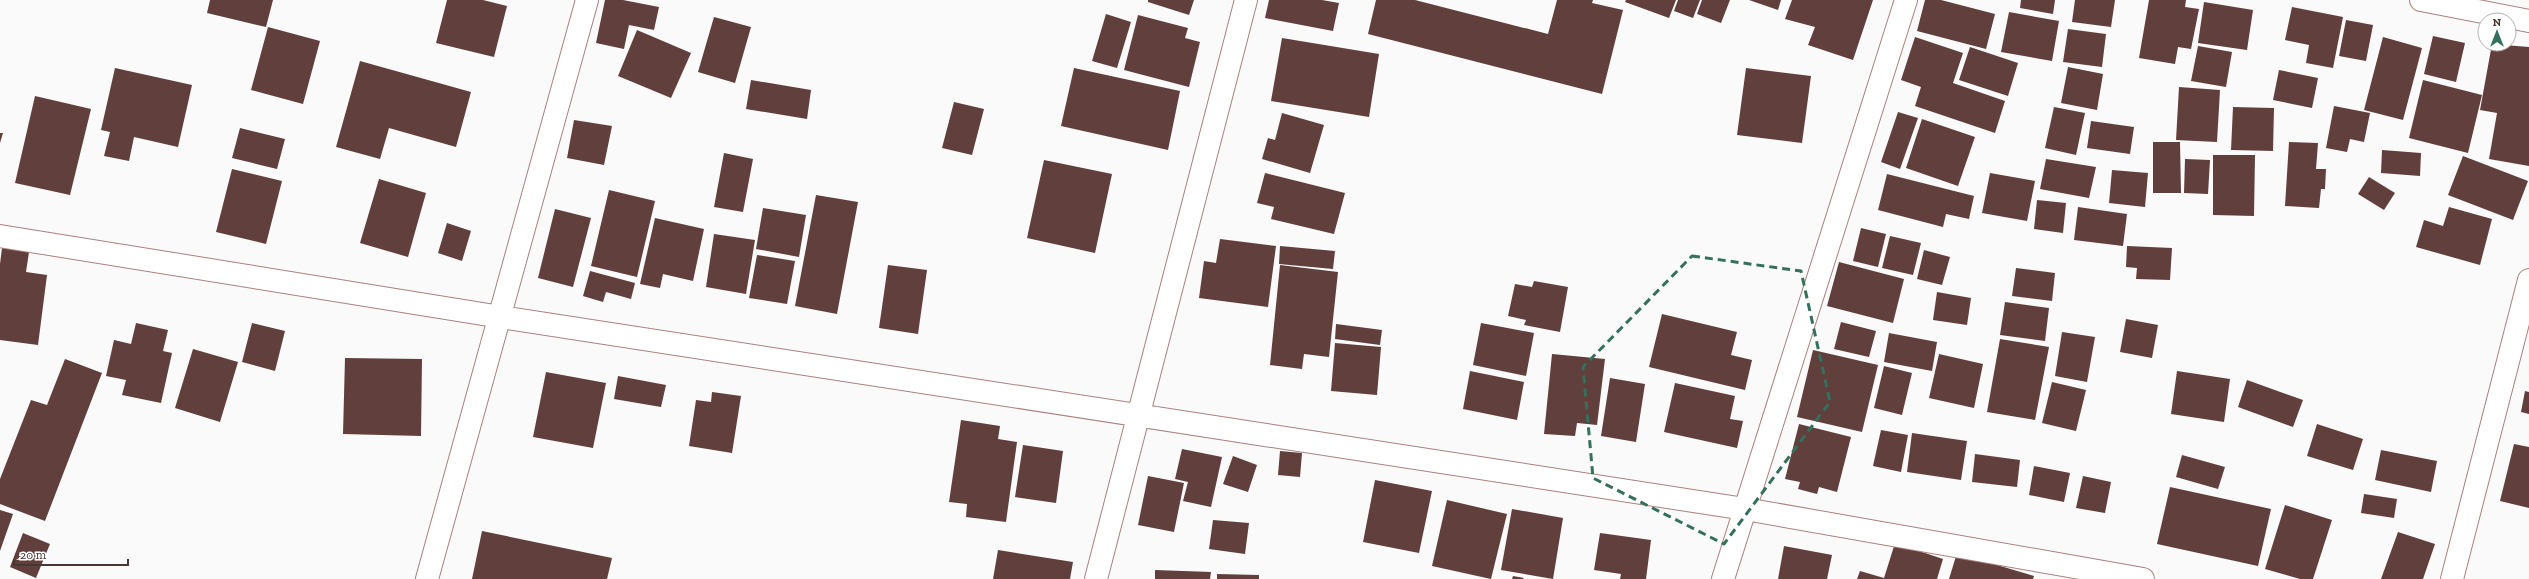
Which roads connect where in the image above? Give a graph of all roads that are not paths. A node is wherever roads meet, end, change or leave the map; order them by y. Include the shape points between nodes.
1 (587, 0) edge
2 (1246, 0) edge
3 (1906, 0) edge
4 (2421, 0) edge
5 (2529, 21) edge
6 (0, 236) edge
7 (2529, 280) edge
8 (501, 317) junction
9 (1137, 414) junction
10 (1745, 509) junction
11 (427, 579) edge
12 (1096, 579) edge
13 (1723, 579) edge
14 (2143, 579) edge
15 (2452, 579) edge

1 - 8 street
2 - 9 street
3 - 10 street
4 - 5 street
6 - 8 street
7 - 15 street
8 - 9 street
8 - 11 street
9 - 10 street
9 - 12 street
10 - 13 street
10 - 14 street

